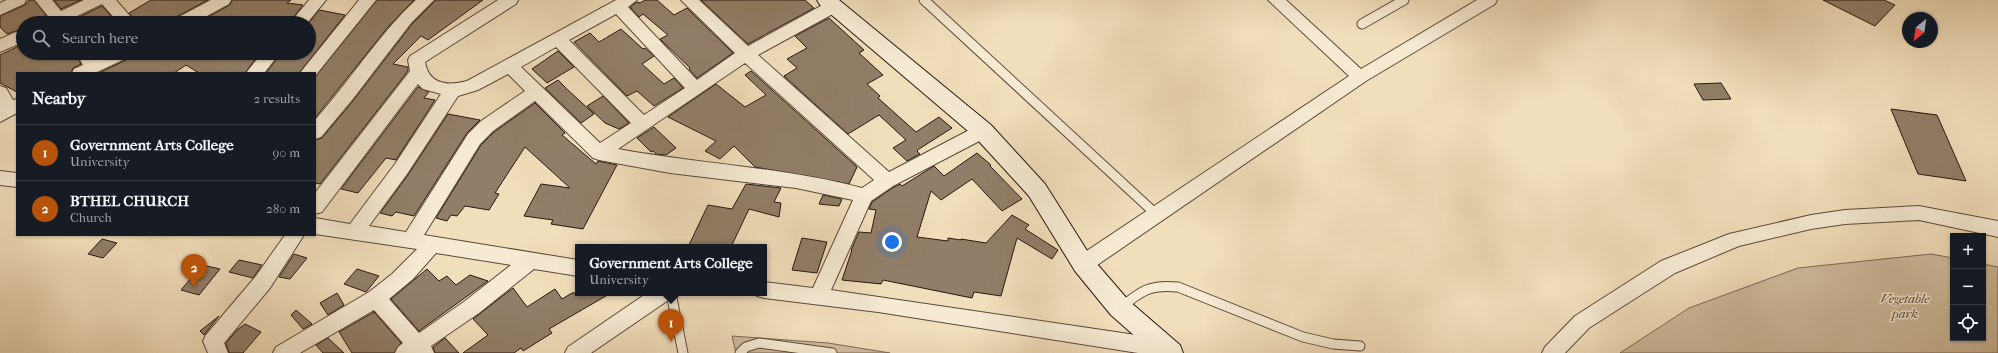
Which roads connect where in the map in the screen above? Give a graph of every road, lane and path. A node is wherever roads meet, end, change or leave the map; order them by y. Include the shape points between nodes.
1 (18, 0) edge
2 (43, 0) edge
3 (98, 0) edge
4 (107, 0) edge
5 (223, 0) edge
6 (318, 0) edge
7 (368, 0) edge
8 (426, 0) edge
9 (510, 0) edge
10 (689, 0) edge
11 (924, 0) edge
12 (1276, 0) edge
13 (1404, 0) edge
14 (1489, 0) edge
15 (623, 3) edge
16 (831, 3) edge
17 (0, 10) edge
18 (54, 16) edge
19 (67, 16) edge
20 (122, 16) edge
21 (199, 16) edge
22 (304, 16) edge
23 (1362, 24) dead end
24 (16, 38) edge
25 (558, 39) junction
26 (0, 46) edge
27 (746, 54) junction
28 (85, 60) edge
29 (108, 60) edge
30 (266, 60) edge
31 (510, 66) junction
32 (87, 70) edge
33 (255, 72) edge
34 (309, 72) edge
35 (418, 72) junction
36 (1360, 77) junction
37 (696, 89) junction
38 (452, 91) junction
39 (0, 92) edge
40 (536, 92) junction
41 (9, 110) edge
42 (642, 124) junction
43 (316, 131) edge
44 (984, 131) junction
45 (599, 153) junction
46 (0, 178) edge
47 (16, 180) edge
48 (887, 181) junction
49 (864, 196) junction
50 (316, 206) edge
51 (1156, 214) junction
52 (316, 226) edge
53 (1998, 229) edge
54 (354, 232) junction
55 (294, 236) edge
56 (411, 240) junction
57 (432, 245) junction
58 (530, 261) junction
59 (1083, 264) junction
60 (575, 268) edge
61 (767, 290) edge
62 (659, 296) edge
63 (672, 296) edge
64 (818, 297) junction
65 (376, 298) junction
66 (1120, 308) junction
67 (1360, 346) dead end
68 (416, 350) edge
69 (1167, 350) edge
70 (218, 353) edge
71 (283, 353) edge
72 (575, 353) edge
73 (683, 353) edge
74 (740, 353) edge
75 (832, 353) edge
76 (1552, 353) edge

1 - 17 street
2 - 18 street
3 - 19 street
4 - 20 street
5 - 21 street
6 - 22 street
7 - 34 street
8 - 43 street via 405,19
9 - 35 street via 416,60
10 - 27 street
11 - 51 lane
12 - 36 street
13 - 23 lane
14 - 36 street
15 - 25 street
15 - 37 street
16 - 27 street
16 - 44 main road
24 - 26 street
25 - 31 street
25 - 42 street
27 - 37 street
27 - 48 street
28 - 32 street
29 - 32 street
30 - 33 street
31 - 38 street via 472,86
31 - 40 street
35 - 38 street via 429,85
35 - 50 street
36 - 51 street
37 - 42 street
38 - 54 street via 401,169
39 - 41 street
40 - 45 street
40 - 56 street via 487,126 474,139
42 - 45 street
44 - 48 street
44 - 59 main road via 1037,190
45 - 49 street via 832,186
46 - 47 street
48 - 49 street
49 - 64 street
51 - 59 street
52 - 54 street
53 - 76 street via 1919,213 1845,217 1811,222 1736,240 1668,267 1582,322
54 - 56 street
55 - 70 street via 263,282 213,341
56 - 57 street
57 - 58 street
57 - 65 street via 400,280
58 - 60 street
58 - 68 street
59 - 66 main road
61 - 64 street
62 - 72 street
63 - 73 lane
64 - 69 street via 878,304
65 - 68 street
65 - 71 street
66 - 67 lane via 1146,288 1160,284 1178,287 1318,341
66 - 69 main road
74 - 75 lane via 746,347 758,343

